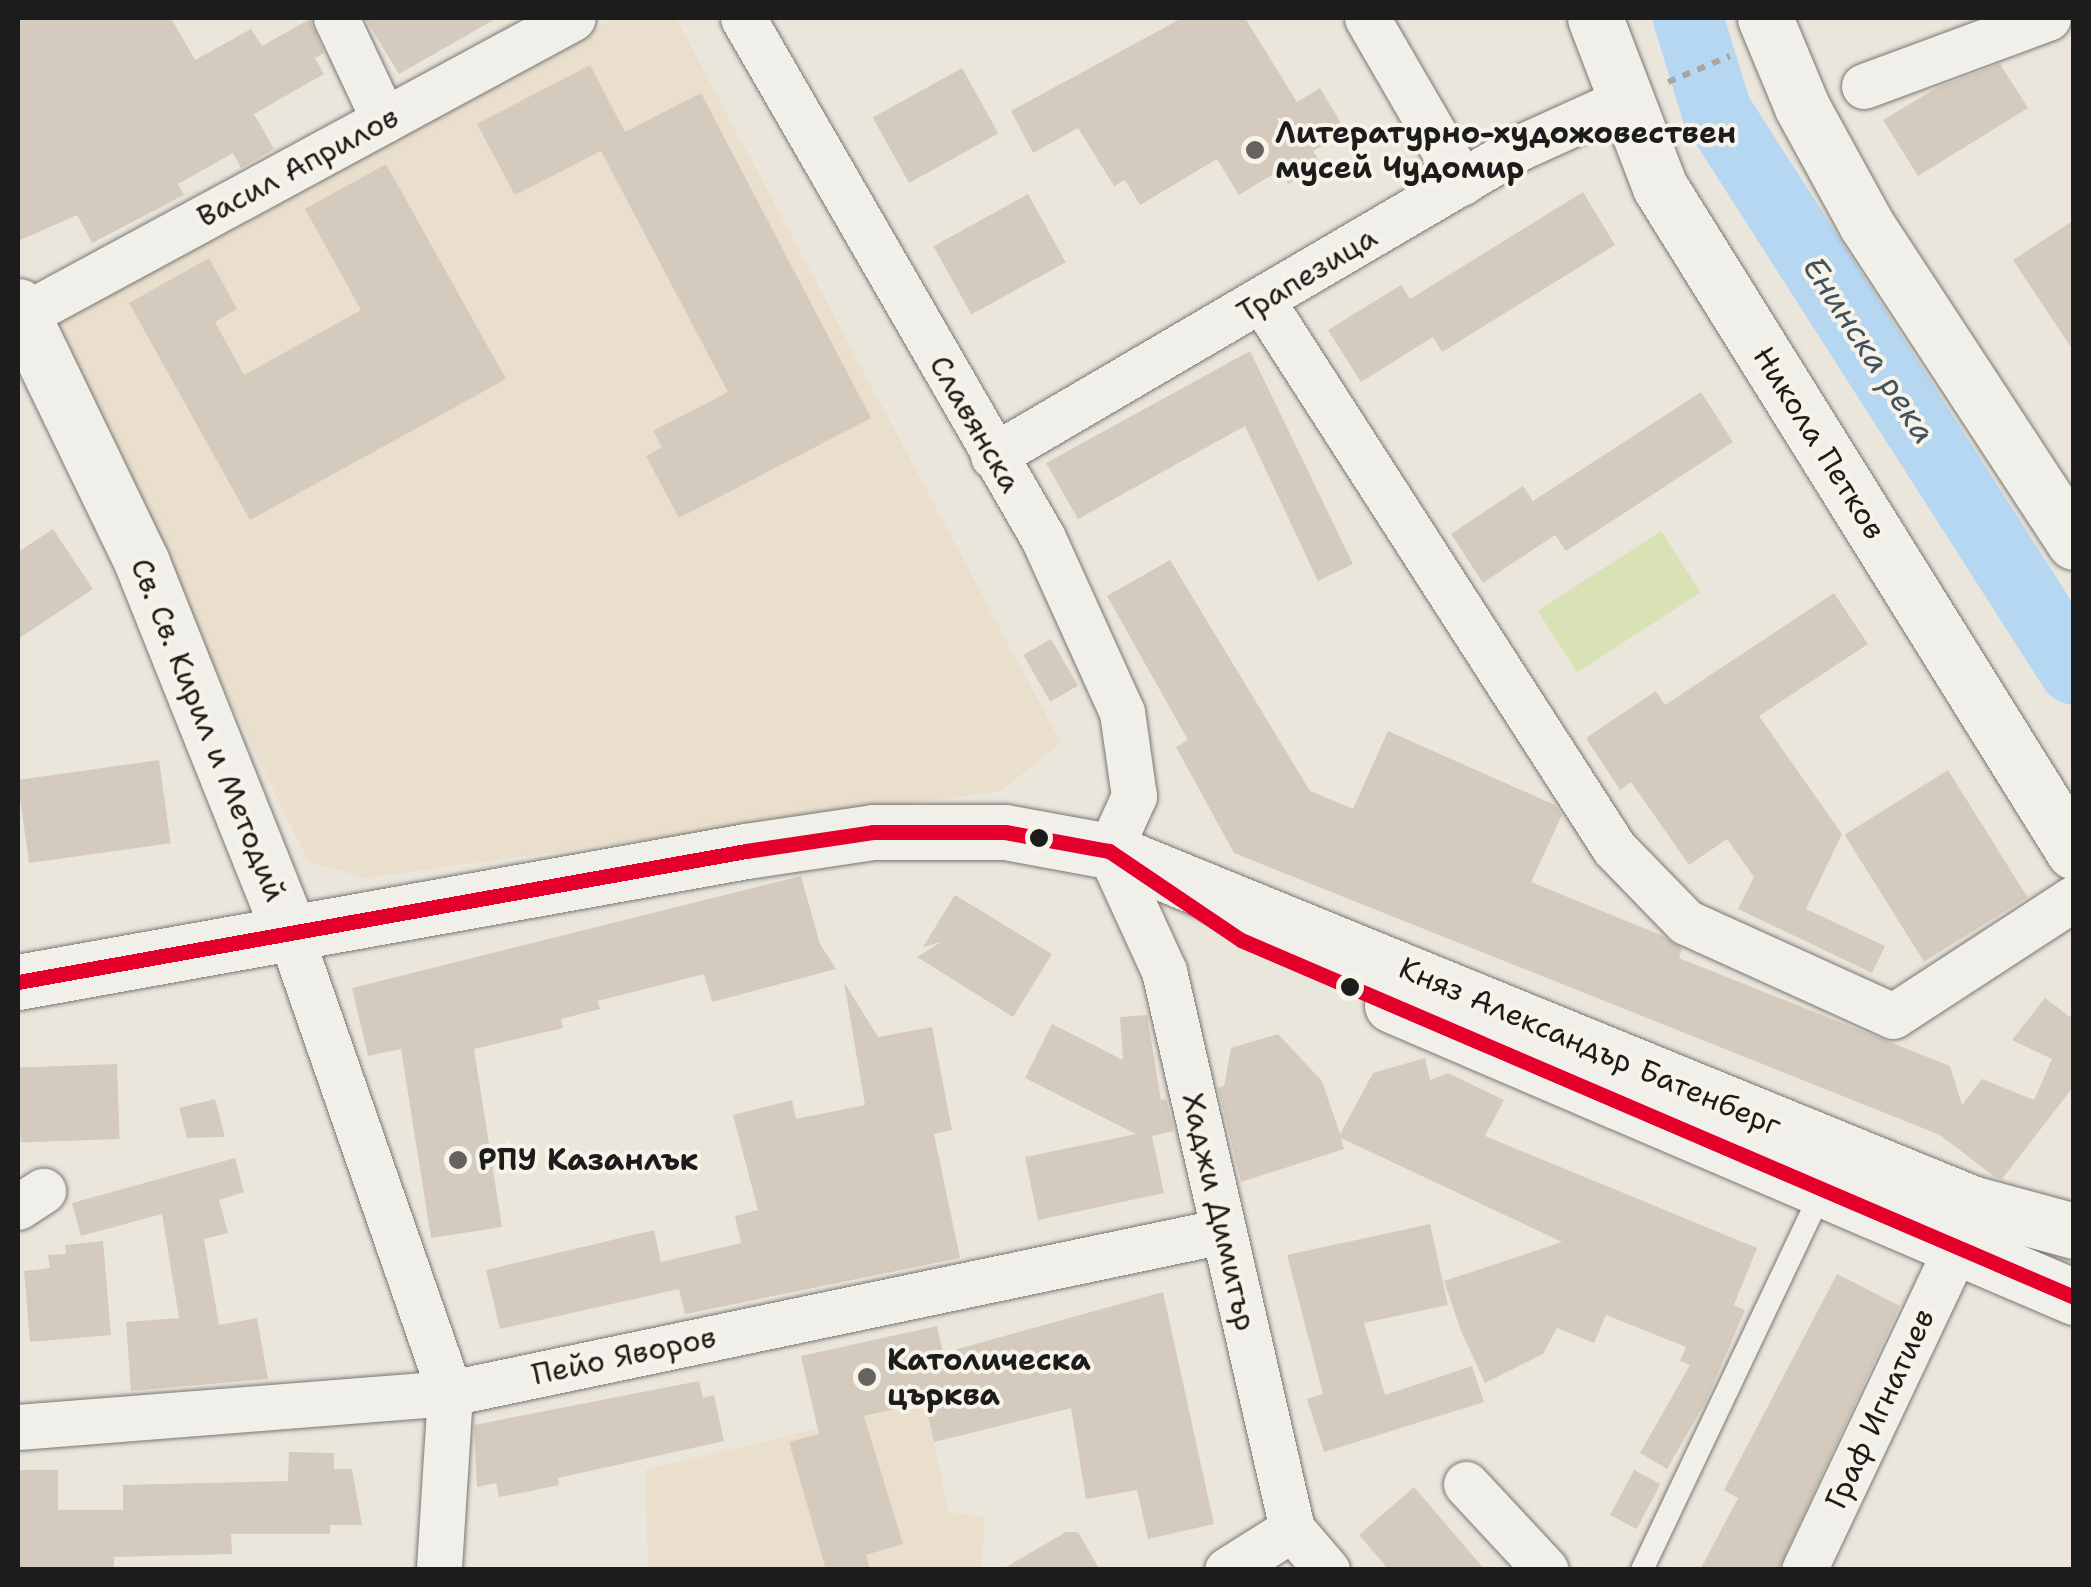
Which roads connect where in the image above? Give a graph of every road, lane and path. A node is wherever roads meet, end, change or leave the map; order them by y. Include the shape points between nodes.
1 (336, 18) edge
2 (573, 18) edge
3 (743, 18) edge
4 (1367, 18) edge
5 (1596, 18) edge
6 (2048, 18) edge
7 (1750, 36) edge
8 (1864, 86) dead end
9 (1646, 91) junction
10 (384, 120) junction
11 (1462, 182) junction
12 (1263, 302) junction
13 (20, 312) edge
14 (992, 456) junction
15 (2074, 542) edge
16 (1110, 851) junction
17 (2074, 852) edge
18 (2074, 898) edge
19 (289, 932) junction
20 (18, 982) edge
21 (1822, 1190) junction
22 (1223, 1231) junction
23 (2074, 1231) edge
24 (1956, 1248) junction
25 (2074, 1297) edge
26 (450, 1392) junction
27 (18, 1427) edge
28 (1466, 1484) dead end
29 (1292, 1529) junction
30 (439, 1570) edge
31 (1226, 1570) edge
32 (1327, 1570) edge
33 (1546, 1570) edge
34 (1642, 1570) edge
35 (1804, 1570) edge

1 - 10 street
2 - 10 street, Васил Априлов
3 - 14 street, Славянска
4 - 11 street
5 - 9 main road, Никола Петков
6 - 8 street
7 - 9 path
7 - 15 main road via 1802,107 1866,224
9 - 11 street, Трапезица via 1521,147
9 - 17 main road, Никола Петков via 1660,186
10 - 13 street, Васил Априлов
11 - 12 street, Трапезица
12 - 14 street, Трапезица
12 - 18 street via 1614,848 1686,922 1893,1016
13 - 19 main road, Св. Св. Кирил и Методий via 142,563
14 - 16 street, Славянска via 1043,538 1122,712 1134,796
16 - 19 main road, Княз Александър Батенберг via 1004,832 873,832
16 - 21 main road, Княз Александър Батенберг via 1241,940
16 - 22 street, Хаджи Димитър via 1164,971
16 - 23 main road, Княз Александър Батенберг via 1971,1203
19 - 20 main road, Княз Александър Батенберг
19 - 26 street, Св. Св. Кирил и Методий
21 - 24 main road, Княз Александър Батенберг
21 - 34 lane
22 - 26 street, Пейо Яворов
22 - 29 street, Хаджи Димитър
24 - 25 main road, Княз Александър Батенберг
24 - 35 street, Граф Игнатиев
26 - 27 street, Пейо Яворов
26 - 30 street
28 - 33 street
29 - 31 street
29 - 32 street, Хаджи Димитър

